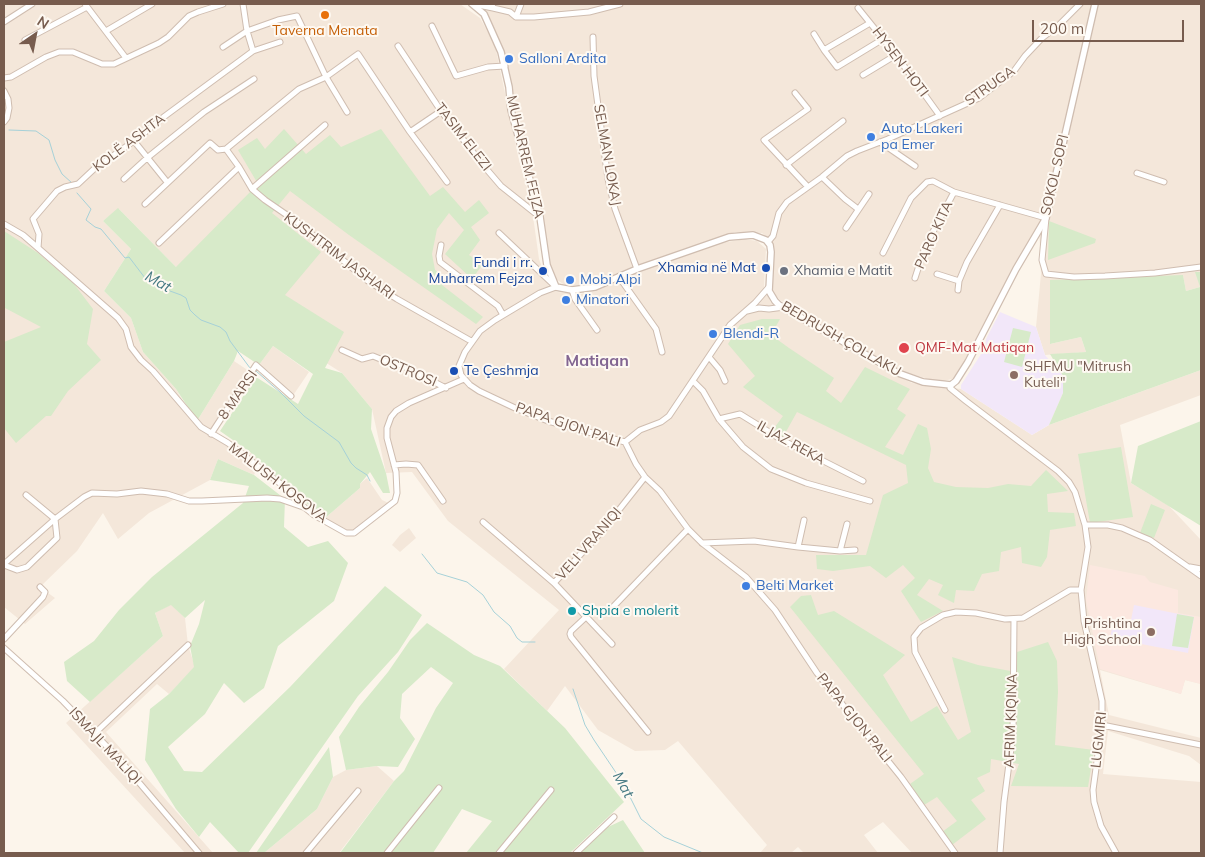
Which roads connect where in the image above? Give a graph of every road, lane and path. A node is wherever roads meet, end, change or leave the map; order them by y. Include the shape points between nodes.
1 (32, 4) edge
2 (152, 4) edge
3 (223, 4) edge
4 (243, 4) edge
5 (473, 4) edge
6 (521, 4) edge
7 (620, 4) edge
8 (1080, 4) edge
9 (1095, 4) edge
10 (86, 6) edge
11 (204, 6) edge
12 (493, 6) edge
13 (858, 8) dead end
14 (516, 17) junction
15 (4, 22) edge
16 (870, 23) junction
17 (432, 26) dead end
18 (106, 31) junction
19 (247, 31) junction
20 (814, 34) dead end
21 (593, 37) dead end
22 (883, 39) junction
23 (26, 40) dead end
24 (280, 42) dead end
25 (398, 46) dead end
26 (224, 47) dead end
27 (824, 50) junction
28 (253, 51) junction
29 (896, 55) junction
30 (126, 58) junction
31 (505, 66) junction
32 (863, 75) dead end
33 (326, 77) junction
34 (4, 78) edge
35 (254, 79) dead end
36 (4, 90) edge
37 (795, 93) dead end
38 (441, 111) junction
39 (347, 112) dead end
40 (940, 116) junction
41 (843, 121) dead end
42 (4, 122) edge
43 (325, 125) dead end
44 (410, 132) junction
45 (134, 141) junction
46 (880, 142) junction
47 (226, 149) junction
48 (147, 158) junction
49 (786, 165) junction
50 (915, 166) dead end
51 (239, 167) junction
52 (1137, 173) dead end
53 (822, 177) junction
54 (124, 179) dead end
55 (167, 182) junction
56 (447, 182) dead end
57 (1164, 182) dead end
58 (808, 187) junction
59 (252, 189) junction
60 (954, 192) junction
61 (869, 194) dead end
62 (145, 204) dead end
63 (1000, 205) junction
64 (858, 209) junction
65 (540, 217) junction
66 (1046, 218) junction
67 (4, 224) edge
68 (846, 228) dead end
69 (499, 234) dead end
70 (768, 242) junction
71 (159, 244) dead end
72 (441, 245) dead end
73 (38, 248) junction
74 (883, 253) dead end
75 (1201, 267) edge
76 (637, 269) junction
77 (937, 274) dead end
78 (619, 277) junction
79 (915, 278) dead end
80 (959, 282) junction
81 (556, 287) junction
82 (769, 287) junction
83 (572, 290) junction
84 (958, 290) dead end
85 (784, 307) junction
86 (746, 311) junction
87 (503, 315) junction
88 (597, 330) dead end
89 (472, 341) junction
90 (342, 350) dead end
91 (662, 352) dead end
92 (709, 357) junction
93 (464, 379) junction
94 (693, 381) junction
95 (725, 381) dead end
96 (951, 385) junction
97 (446, 388) junction
98 (291, 396) dead end
99 (719, 419) junction
100 (211, 434) junction
101 (625, 442) junction
102 (394, 466) junction
103 (645, 477) junction
104 (863, 481) dead end
105 (26, 496) dead end
106 (443, 501) dead end
107 (870, 501) dead end
108 (304, 507) junction
109 (55, 519) junction
110 (804, 520) dead end
111 (483, 522) dead end
112 (848, 524) dead end
113 (1085, 525) junction
114 (688, 529) junction
115 (702, 543) junction
116 (798, 547) junction
117 (855, 550) dead end
118 (840, 551) junction
119 (4, 564) edge
120 (1189, 567) junction
121 (1201, 569) edge
122 (1201, 576) edge
123 (554, 583) junction
124 (40, 587) dead end
125 (1081, 590) junction
126 (612, 608) dead end
127 (586, 617) junction
128 (1014, 619) junction
129 (4, 639) edge
130 (612, 644) dead end
131 (188, 645) dead end
132 (4, 648) edge
133 (944, 710) dead end
134 (1102, 725) junction
135 (648, 732) dead end
136 (94, 734) junction
137 (1201, 745) edge
138 (439, 788) dead end
139 (551, 790) dead end
140 (358, 791) dead end
141 (614, 817) dead end
142 (199, 853) edge
143 (306, 853) edge
144 (387, 853) edge
145 (499, 853) edge
146 (576, 853) edge
147 (955, 853) edge
148 (1000, 853) edge
149 (1116, 853) edge

1 - 15 street
2 - 18 street
3 - 11 street
4 - 19 street
5 - 12 street
5 - 31 street, MUHARREM FEJZA via 484,14
6 - 14 street
7 - 14 street via 567,15
8 - 40 street, STRUGA via 1042,38 1004,80 979,98
9 - 66 street, SOKOL SOPI
10 - 18 street
10 - 23 street
11 - 30 street via 168,37
12 - 14 street
13 - 16 street, HYSEN HOTI
16 - 22 street, HYSEN HOTI
16 - 27 street
17 - 31 street via 456,76
18 - 30 street
19 - 26 street
19 - 28 street
19 - 33 street via 297,16
20 - 27 street
21 - 76 street, SELMAN LOKAJ via 594,76 608,179 615,209
22 - 27 street via 837,67
22 - 29 street, HYSEN HOTI
24 - 28 street, KOLË ASHTA
25 - 38 street, TASIM ELEZI
28 - 45 street, KOLË ASHTA
29 - 32 street
29 - 40 street, HYSEN HOTI
30 - 34 street via 114,64 102,64 73,52 60,52
31 - 65 street, MUHARREM FEJZA via 511,110
33 - 39 street
33 - 44 street via 358,54
33 - 47 street via 299,89
35 - 48 street via 204,112
36 - 42 street via 9,108
37 - 49 street via 808,109 764,140
38 - 44 street
38 - 65 street, TASIM ELEZI via 502,186
40 - 46 street, STRUGA
41 - 49 street
43 - 59 street
44 - 56 street
45 - 48 street
45 - 73 street, KOLË ASHTA via 78,184 57,191 33,219 39,234
46 - 50 street
46 - 53 street, STRUGA via 847,156
47 - 51 street, KUSHTRIM JASHARI
47 - 55 street via 218,150 210,143
48 - 54 street
48 - 55 street
49 - 58 street
51 - 59 street, KUSHTRIM JASHARI
51 - 71 street
52 - 57 street
53 - 58 street, STRUGA
53 - 64 street
55 - 62 street
58 - 70 street, STRUGA via 784,204
59 - 89 street, KUSHTRIM JASHARI via 368,281
60 - 63 street
60 - 74 street via 927,182 912,198
60 - 79 street, PARO KITA via 925,248
61 - 64 street
63 - 66 street
63 - 80 street
64 - 68 street
65 - 81 street, MUHARREM FEJZA via 547,265
66 - 75 street via 1042,260 1046,274 1105,276
66 - 96 street, SOKOL SOPI via 968,362
67 - 73 street, MALUSH KOSOVA
69 - 81 street
70 - 76 street via 750,234 732,236
70 - 82 street via 771,252
72 - 87 street via 440,262 498,306
73 - 100 street, MALUSH KOSOVA via 118,318 140,360 159,377 197,424
76 - 78 street
77 - 80 street
78 - 83 street
78 - 91 street via 656,329
80 - 84 street
81 - 83 street
81 - 87 street
82 - 85 street, BEDRUSH ÇOLLAKU via 771,296
82 - 86 street
83 - 88 street
85 - 86 street
85 - 96 street, BEDRUSH ÇOLLAKU via 898,373 932,384
86 - 92 street via 730,326
87 - 89 street
89 - 93 street via 459,366
90 - 97 street, OSTROSI via 362,359 374,356 392,361
92 - 94 street
92 - 95 street
93 - 97 street
93 - 101 street, PAPA GJON PALI via 479,391 540,418
94 - 99 street via 703,391
94 - 101 street via 669,416 640,430
96 - 113 street, LUGMIRI via 950,388 1065,478 1074,492
97 - 102 street, MALUSH KOSOVA via 410,403 391,417 387,438
98 - 100 street, 8 MARSI via 256,365
99 - 104 street, ILJAZ REKA via 740,414 782,440
99 - 107 street via 743,447 771,469 806,483
100 - 108 street, MALUSH KOSOVA via 228,443 286,488
101 - 103 street, PAPA GJON PALI
102 - 106 street via 418,465
102 - 108 street, MALUSH KOSOVA via 397,494 393,503 352,534 339,530
103 - 114 street, PAPA GJON PALI via 660,491
103 - 123 street, VELI VRANIQI via 603,530
105 - 109 street
108 - 109 street via 267,498 189,501 141,491 96,492
109 - 119 street
109 - 119 street via 57,538 27,567 17,570
110 - 116 street
111 - 123 street, VELI VRANIQI
112 - 118 street
113 - 120 street via 1122,528 1150,540
113 - 125 street, LUGMIRI via 1088,547
114 - 115 street, PAPA GJON PALI
114 - 126 street
115 - 116 street via 754,540
115 - 147 street, PAPA GJON PALI via 746,577 775,610 817,673 901,778
116 - 118 street
117 - 118 street
120 - 121 street
120 - 122 street
123 - 127 street
124 - 129 street via 43,597
125 - 128 street via 1070,590 1028,616
125 - 134 street, LUGMIRI via 1084,620 1101,693
127 - 130 street
127 - 135 street via 571,631 571,637
128 - 133 street via 956,612 943,615 916,632 915,652
128 - 148 street, AFRIM KIQINA via 1013,733
131 - 136 street
132 - 136 street, ISMAJL MALIQI via 34,673
134 - 137 street
134 - 149 street, LUGMIRI via 1094,802 1101,826
136 - 142 street, ISMAJL MALIQI
138 - 144 street
139 - 145 street
140 - 143 street
141 - 146 street

